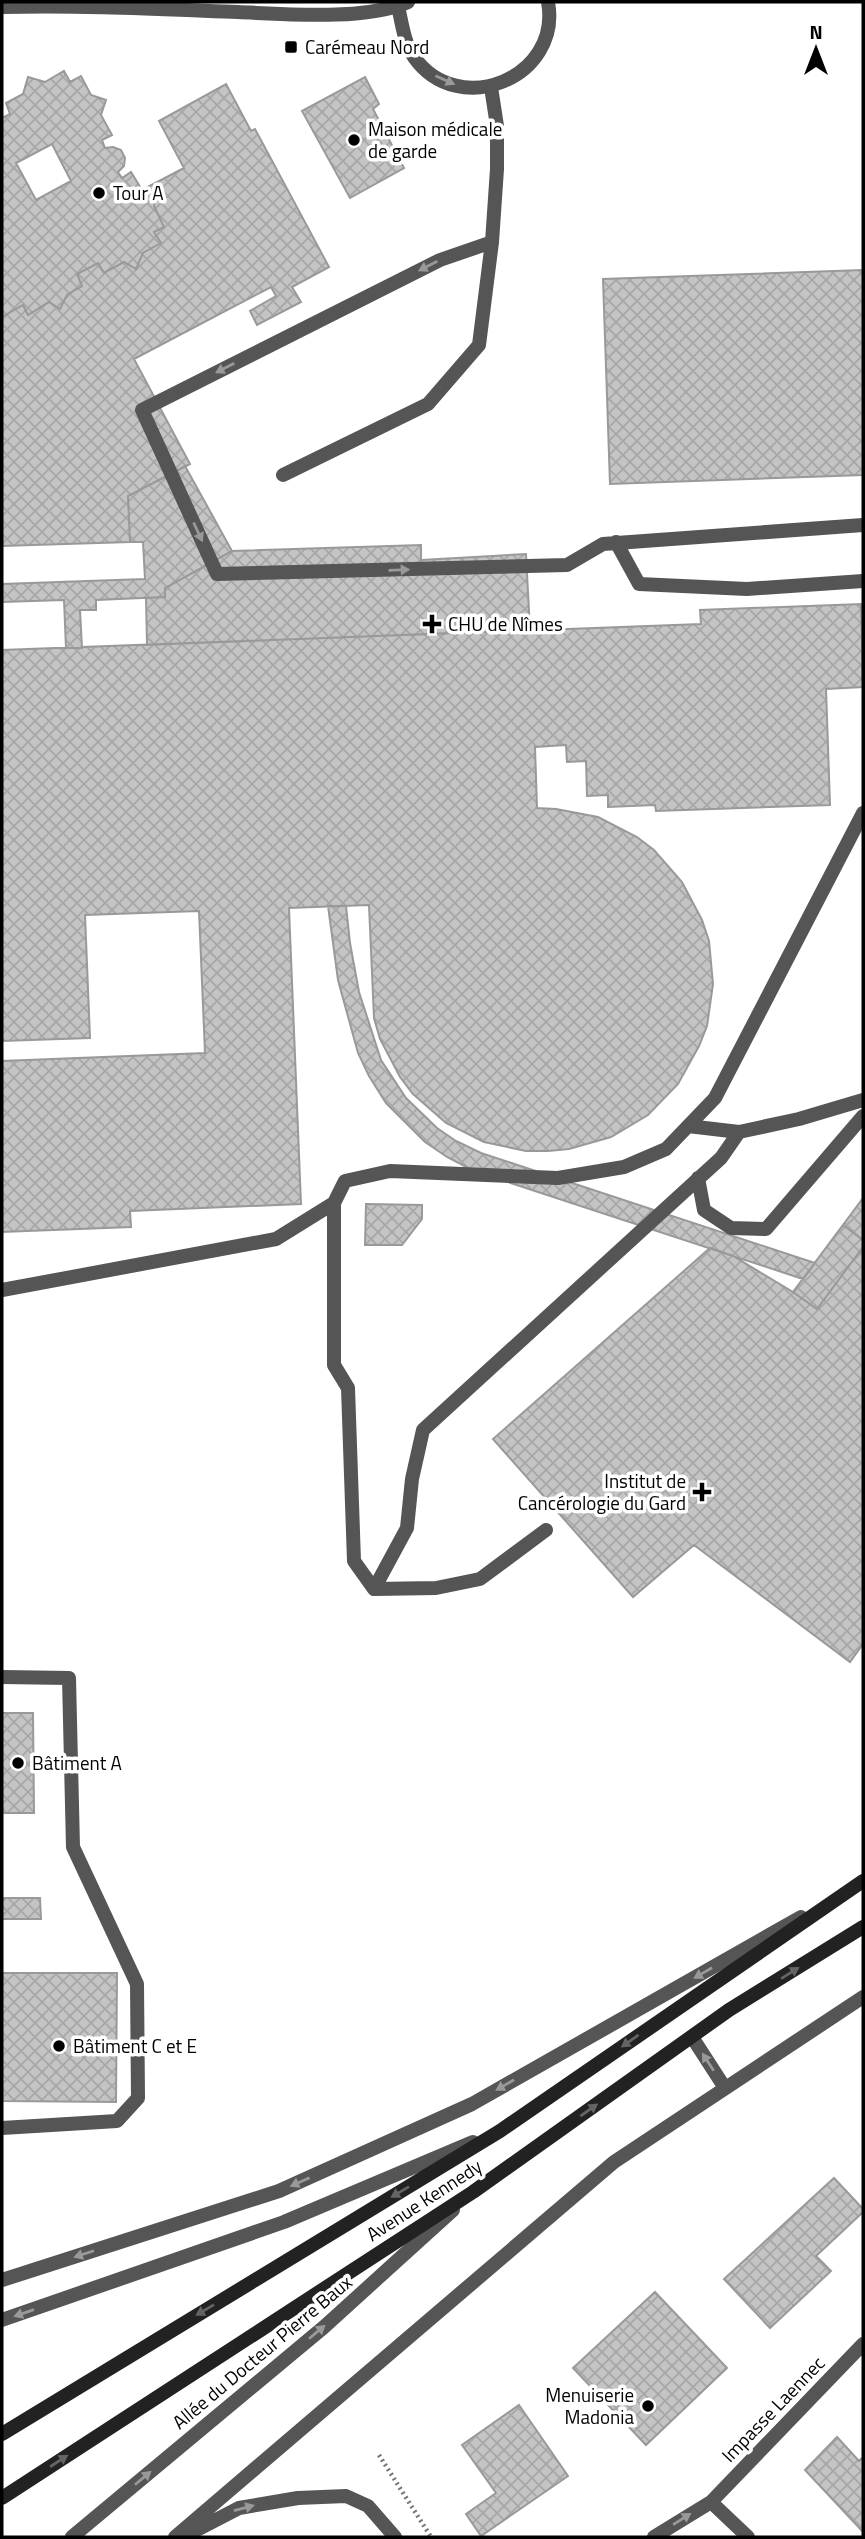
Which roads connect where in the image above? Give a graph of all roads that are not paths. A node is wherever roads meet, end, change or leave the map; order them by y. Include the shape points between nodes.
1 (548, 2) edge
2 (403, 4) edge
3 (2, 7) edge
4 (491, 87) junction
5 (492, 243) junction
6 (283, 475) dead end
7 (863, 525) edge
8 (616, 542) junction
9 (863, 581) edge
10 (863, 813) edge
11 (863, 1100) edge
12 (863, 1116) edge
13 (688, 1126) junction
14 (738, 1132) junction
15 (698, 1178) junction
16 (334, 1203) junction
17 (2, 1290) edge
18 (546, 1530) dead end
19 (374, 1589) junction
20 (2, 1677) edge
21 (863, 1881) edge
22 (848, 1891) junction
23 (863, 1927) edge
24 (863, 1997) edge
25 (692, 2037) junction
26 (725, 2088) junction
27 (2, 2128) edge
28 (500, 2131) junction
29 (473, 2192) junction
30 (2, 2280) edge
31 (2, 2320) edge
32 (863, 2344) edge
33 (2, 2434) edge
34 (2, 2498) edge
35 (710, 2502) junction
36 (72, 2537) edge
37 (175, 2537) edge
38 (183, 2537) edge
39 (395, 2537) edge
40 (654, 2537) edge
41 (748, 2537) edge

1 - 4 street via 549,27 541,48 529,65
2 - 3 street via 358,12 289,15 58,5
2 -> 4 street via 405,39 430,73 469,88
4 - 5 street via 497,126
5 - 6 street via 479,345 428,404
5 -> 8 street via 440,260 142,410 217,574 567,565 603,544
7 - 8 street
8 - 9 street via 639,584 747,589
10 - 13 street via 715,1098
11 - 14 street
12 - 15 street via 766,1229 731,1228 704,1210
13 - 14 street
13 - 16 street via 666,1149 624,1167 558,1178 390,1171 345,1181
14 - 15 street via 721,1158
15 - 19 street via 423,1430 407,1528
16 - 17 street via 276,1240
16 - 19 street via 334,1365 348,1388 354,1561
18 - 19 street via 480,1579 436,1588
20 - 27 street via 69,1678 73,1847 137,1984 138,2098 117,2121
21 - 22 main road, Avenue Kennedy
22 -> 28 main road, Avenue Kennedy
22 -> 30 street via 472,2104 279,2191
25 -> 23 main road, Avenue Kennedy
24 - 26 street
26 -> 25 street
29 -> 25 main road, Avenue Kennedy
26 - 37 street via 614,2162
28 -> 31 street via 284,2222
28 -> 33 main road, Avenue Kennedy
34 -> 29 main road, Avenue Kennedy
36 -> 29 street, Allée du Docteur Pierre Baux via 324,2327
32 - 35 street, Impasse Laennec
40 -> 35 street, Impasse Laennec
35 - 41 street
38 -> 39 street via 239,2508 346,2496 368,2506

